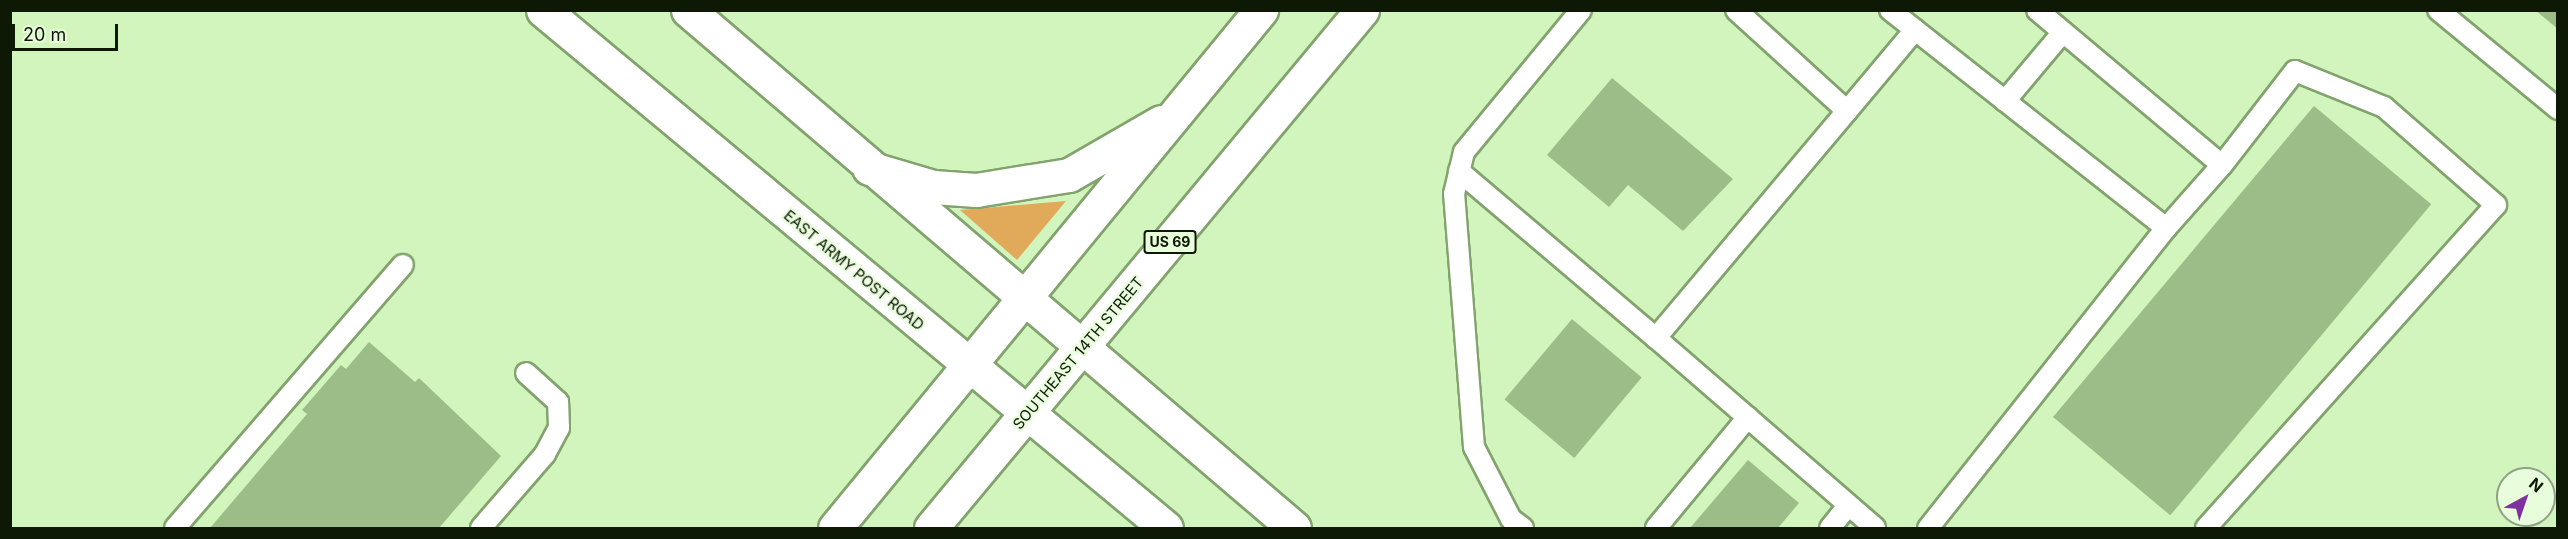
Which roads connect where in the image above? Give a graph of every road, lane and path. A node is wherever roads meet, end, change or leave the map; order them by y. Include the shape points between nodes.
1 (543, 10) edge
2 (688, 10) edge
3 (1262, 10) edge
4 (1362, 10) edge
5 (1581, 10) edge
6 (1736, 10) edge
7 (1890, 10) edge
8 (2037, 10) edge
9 (2438, 10) edge
10 (1915, 30) junction
11 (2063, 32) junction
12 (2005, 101) junction
13 (2558, 109) edge
14 (1847, 111) junction
15 (1179, 112) junction
16 (2222, 165) junction
17 (869, 168) junction
18 (1460, 171) junction
19 (2166, 228) junction
20 (403, 265) dead end
21 (1025, 301) junction
22 (1656, 338) junction
23 (1082, 348) junction
24 (970, 367) junction
25 (526, 373) dead end
26 (1026, 415) junction
27 (1748, 417) junction
28 (1848, 506) junction
29 (1933, 527) edge
30 (175, 528) edge
31 (481, 528) edge
32 (835, 528) edge
33 (931, 528) edge
34 (1166, 528) edge
35 (1294, 528) edge
36 (1523, 528) edge
37 (1656, 528) edge
38 (1830, 528) edge
39 (1875, 528) edge
40 (2206, 528) edge

1 - 24 main road, EAST ARMY POST ROAD
2 - 17 main road
3 - 15 main road
4 - 23 main road, SOUTHEAST 14TH STREET / US 69
5 - 18 lane via 1464,152
6 - 14 lane
7 - 10 lane
8 - 11 lane
9 - 13 lane
10 - 12 lane
10 - 14 lane
11 - 12 lane
11 - 16 lane
12 - 19 lane
14 - 22 lane
15 - 17 main road via 1069,175 976,190 933,187
15 - 21 main road
16 - 19 lane
16 - 40 lane via 2295,71 2384,107 2496,205
17 - 21 main road
18 - 22 lane
18 - 36 lane via 1454,194 1474,447 1510,519
19 - 29 lane
20 - 30 lane
21 - 23 main road
21 - 24 main road
22 - 27 lane
23 - 26 main road, SOUTHEAST 14TH STREET / US 69
23 - 35 main road
24 - 26 main road, EAST ARMY POST ROAD
24 - 32 main road
25 - 31 lane via 558,402 559,428 545,454
26 - 33 main road, SOUTHEAST 14TH STREET / US 69
26 - 34 main road, EAST ARMY POST ROAD
27 - 28 lane
27 - 37 lane
28 - 38 lane
28 - 39 lane

